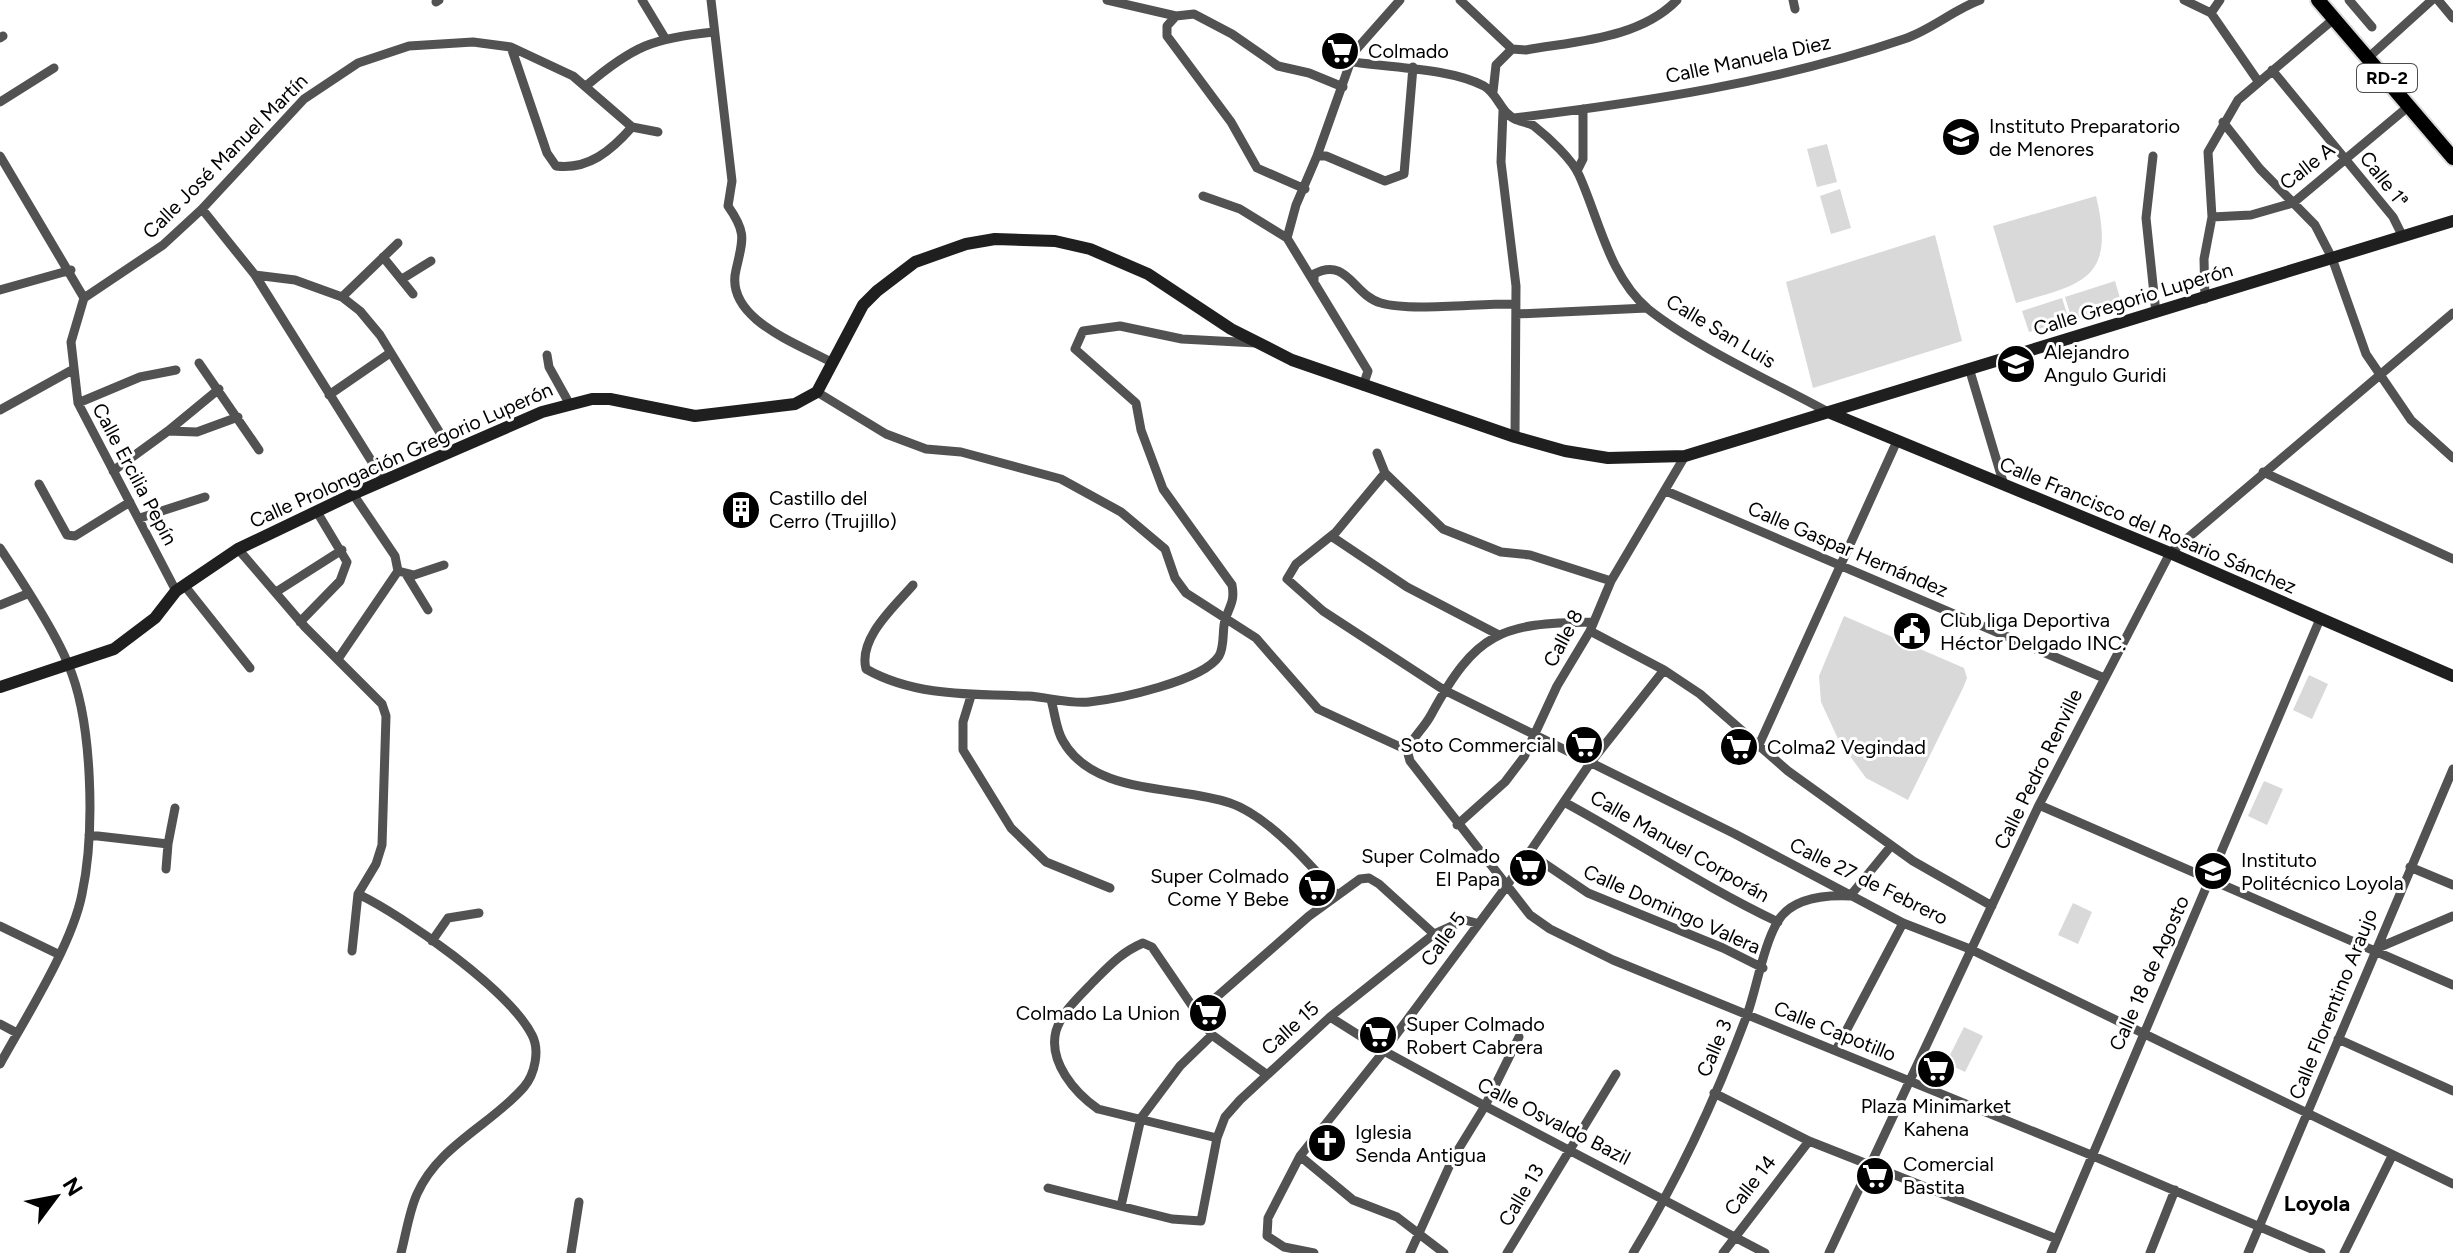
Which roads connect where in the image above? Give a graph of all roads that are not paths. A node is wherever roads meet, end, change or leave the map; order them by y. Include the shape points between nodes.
1 (642, 0) edge
2 (711, 0) edge
3 (1107, 0) edge
4 (1400, 0) edge
5 (1460, 0) edge
6 (1677, 0) edge
7 (1980, 0) edge
8 (2184, 0) edge
9 (2220, 0) edge
10 (2318, 0) edge
11 (2349, 0) edge
12 (2432, 0) edge
13 (2438, 0) edge
14 (2211, 13) junction
15 (1176, 16) junction
16 (2335, 18) junction
17 (2453, 18) edge
18 (2372, 27) dead end
19 (714, 32) junction
20 (665, 38) junction
21 (511, 47) junction
22 (1512, 49) junction
23 (2369, 57) junction
24 (1354, 62) junction
25 (1413, 67) junction
26 (54, 68) dead end
27 (2272, 70) junction
28 (2258, 81) junction
29 (586, 86) junction
30 (1343, 87) junction
31 (1493, 92) junction
32 (0, 102) edge
33 (2409, 106) junction
34 (1583, 109) junction
35 (1503, 111) junction
36 (1513, 118) junction
37 (2223, 122) junction
38 (632, 127) junction
39 (658, 132) dead end
40 (0, 156) edge
41 (1317, 156) junction
42 (2153, 156) dead end
43 (2346, 158) junction
44 (2453, 158) edge
45 (1577, 171) junction
46 (1305, 189) junction
47 (1203, 196) dead end
48 (2293, 203) junction
49 (202, 209) junction
50 (2212, 217) junction
51 (2453, 221) edge
52 (2403, 237) junction
53 (1287, 238) junction
54 (398, 243) dead end
55 (383, 257) junction
56 (2332, 258) junction
57 (431, 261) dead end
58 (71, 270) junction
59 (255, 275) junction
60 (402, 279) junction
61 (1314, 283) junction
62 (0, 290) edge
63 (413, 294) dead end
64 (342, 297) junction
65 (84, 298) junction
66 (2205, 299) junction
67 (1647, 308) junction
68 (1516, 309) junction
69 (2156, 313) junction
70 (2453, 313) edge
71 (1256, 343) junction
72 (390, 353) junction
73 (547, 355) dead end
74 (199, 363) dead end
75 (833, 363) junction
76 (1969, 368) junction
77 (72, 370) junction
78 (176, 370) dead end
79 (2380, 374) junction
80 (1363, 386) junction
81 (219, 389) junction
82 (817, 392) junction
83 (329, 395) junction
84 (78, 403) junction
85 (569, 403) junction
86 (0, 410) edge
87 (1828, 412) junction
88 (238, 417) junction
89 (168, 431) junction
90 (1515, 437) junction
91 (1897, 441) junction
92 (259, 450) dead end
93 (451, 451) junction
94 (1377, 453) dead end
95 (1685, 456) junction
96 (2453, 458) edge
97 (113, 471) junction
98 (2263, 472) junction
99 (1385, 473) junction
100 (384, 481) junction
101 (39, 484) dead end
102 (2004, 485) junction
103 (1666, 491) junction
104 (353, 494) junction
105 (205, 497) dead end
106 (130, 502) junction
107 (317, 512) junction
108 (140, 518) junction
109 (1331, 536) junction
110 (0, 548) edge
111 (238, 549) junction
112 (342, 550) junction
113 (2170, 553) junction
114 (2453, 559) edge
115 (444, 565) dead end
116 (1839, 565) junction
117 (402, 572) junction
118 (1611, 581) junction
119 (913, 585) dead end
120 (180, 588) junction
121 (276, 592) junction
122 (27, 594) junction
123 (0, 605) edge
124 (428, 610) dead end
125 (1225, 619) junction
126 (2320, 619) junction
127 (300, 622) junction
128 (1591, 627) junction
129 (1497, 634) junction
130 (338, 659) junction
131 (69, 664) junction
132 (250, 668) dead end
133 (1664, 670) junction
134 (2453, 676) edge
135 (2104, 678) junction
136 (0, 687) edge
137 (1444, 690) junction
138 (971, 696) junction
139 (1051, 700) junction
140 (1534, 733) junction
141 (1758, 747) junction
142 (1407, 750) junction
143 (1591, 762) junction
144 (2452, 772) edge
145 (1564, 802) junction
146 (2039, 805) junction
147 (175, 808) dead end
148 (1457, 825) junction
149 (89, 835) junction
150 (168, 844) junction
151 (1891, 846) junction
152 (1529, 853) junction
153 (2410, 867) junction
154 (166, 869) dead end
155 (2211, 877) junction
156 (2453, 885) edge
157 (1506, 887) junction
158 (1110, 888) dead end
159 (358, 894) junction
160 (1336, 894) junction
161 (1850, 896) junction
162 (1992, 906) junction
163 (479, 913) dead end
164 (2453, 916) edge
165 (1778, 922) junction
166 (1476, 923) junction
167 (1903, 923) junction
168 (0, 926) edge
169 (1434, 934) junction
170 (432, 941) junction
171 (1970, 949) junction
172 (2373, 950) junction
173 (352, 951) dead end
174 (58, 954) junction
175 (1763, 968) junction
176 (2453, 985) edge
177 (1196, 1015) junction
178 (1747, 1015) junction
179 (1330, 1017) junction
180 (0, 1024) edge
181 (2143, 1031) junction
182 (17, 1033) junction
183 (1212, 1035) junction
184 (1519, 1037) dead end
185 (2338, 1039) junction
186 (1836, 1050) junction
187 (1384, 1051) junction
188 (0, 1064) edge
189 (1266, 1074) junction
190 (1616, 1074) dead end
191 (1909, 1080) junction
192 (2453, 1091) edge
193 (1714, 1093) junction
194 (1485, 1106) junction
195 (2307, 1114) junction
196 (1141, 1118) junction
197 (1217, 1138) junction
198 (1809, 1141) junction
199 (1570, 1148) junction
200 (2091, 1155) junction
201 (1300, 1156) junction
202 (2392, 1156) junction
203 (1872, 1165) junction
204 (2453, 1184) edge
205 (1048, 1188) dead end
206 (2175, 1190) junction
207 (1666, 1199) junction
208 (579, 1202) dead end
209 (1121, 1206) junction
210 (2259, 1226) junction
211 (1418, 1231) junction
212 (1733, 1236) junction
213 (2057, 1239) junction
214 (401, 1253) edge
215 (571, 1253) edge
216 (1314, 1253) edge
217 (1410, 1253) edge
218 (1444, 1253) edge
219 (1507, 1253) edge
220 (1633, 1253) edge
221 (1723, 1253) edge
222 (1765, 1253) edge
223 (1829, 1253) edge
224 (2051, 1253) edge
225 (2150, 1253) edge
226 (2248, 1253) edge
227 (2321, 1253) edge
228 (2344, 1253) edge

1 - 20 street
2 - 19 street
3 - 15 street
4 - 24 street via 1357,48
5 - 22 street
6 - 22 street via 1612,35
7 - 34 street, Calle Manuela Diez via 1909,38 1861,53 1766,78
8 - 14 street
9 - 14 street
10 - 16 main road, RD-2
11 - 18 street
12 - 23 street
13 - 17 street
14 - 28 street
15 - 30 street via 1194,14 1278,66
15 - 46 street via 1167,26 1167,36 1231,122 1257,168
16 - 23 main road, RD-2
16 - 27 street
19 - 20 street
19 - 75 street via 732,181 728,206 742,226 735,292 750,315
20 - 29 street via 620,58
21 - 29 street, Calle José Manuel Martín
21 - 38 street via 556,166 578,169 615,146
21 - 49 street, Calle José Manuel Martín via 473,42 409,46 336,75 304,99
22 - 31 street via 1496,65
23 - 33 main road, RD-2
24 - 25 street
24 - 30 street
25 - 31 street
25 - 41 street via 1404,174 1385,181
26 - 32 street
27 - 28 street
27 - 43 street, Calle 1ª
28 - 37 street
29 - 38 street, Calle José Manuel Martín
30 - 41 street
31 - 35 street
33 - 43 street, Calle A
33 - 44 main road, RD-2
34 - 36 street, Calle Manuela Diez
34 - 45 street via 1583,159
35 - 36 street
35 - 68 street via 1501,162
36 - 45 street via 1532,124
37 - 48 street
37 - 50 street via 2208,152
38 - 39 street
40 - 58 street
41 - 46 street
42 - 69 street via 2146,218
43 - 48 street, Calle A
43 - 52 street, Calle 1ª
45 - 67 street, Calle San Luis via 1604,241
46 - 53 street
47 - 53 street via 1240,209
48 - 50 street, Calle A via 2251,215
48 - 56 street via 2315,225
49 - 59 street
49 - 65 street, Calle José Manuel Martín via 163,245
50 - 66 street via 2204,259
51 - 52 street, Calle Gregorio Luperón
52 - 56 street, Calle Gregorio Luperón
53 - 61 street
54 - 55 street
55 - 60 street
55 - 64 street
56 - 66 street, Calle Gregorio Luperón
56 - 79 street via 2352,321
57 - 60 street
58 - 62 street
58 - 65 street
59 - 64 street via 295,280
59 - 83 street
60 - 63 street
61 - 68 street via 1314,274 1330,269 1341,271 1377,303
61 - 80 street via 1368,371
64 - 72 street via 380,335
65 - 77 street, Calle Ercilia Pepín via 75,320
66 - 69 street, Calle Gregorio Luperón
67 - 68 street
67 - 87 street, Calle San Luis
68 - 90 street
69 - 76 street, Calle Gregorio Luperón
70 - 79 street, Calle Pedro Renville
71 - 75 street via 1116,259 1055,241 995,239 915,262 863,305
71 - 80 street
71 - 125 street via 1182,339 1120,326 1083,331 1075,349 1136,403 1163,489 1232,585 1235,599
72 - 83 street
72 - 93 street
73 - 85 street
74 - 81 street
75 - 82 street
76 - 87 street, Calle Gregorio Luperón
76 - 102 street
77 - 84 street, Calle Ercilia Pepín
77 - 86 street
78 - 84 street via 140,377
79 - 96 street via 2411,420
79 - 98 street, Calle Pedro Renville
80 - 90 street
81 - 88 street
81 - 89 street
82 - 85 street, Calle Prolongación Gregorio Luperón via 795,404 718,415 671,414 610,399
82 - 125 street via 886,434 926,449 961,452 1061,479 1121,512 1165,549 1186,593
83 - 100 street
84 - 97 street, Calle Ercilia Pepín
85 - 93 street, Calle Prolongación Gregorio Luperón
87 - 91 street, Calle Francisco del Rosario Sánchez
87 - 95 street, Calle Gregorio Luperón
88 - 89 street via 197,432
88 - 92 street
89 - 97 street
90 - 95 street via 1608,458
91 - 102 street, Calle Francisco del Rosario Sánchez
91 - 116 street
93 - 100 street, Calle Prolongación Gregorio Luperón
94 - 99 street
95 - 103 street, Calle 8
97 - 106 street, Calle Ercilia Pepín
98 - 113 street, Calle Pedro Renville
98 - 114 street
99 - 109 street
99 - 118 street via 1443,529 1470,542
100 - 104 street, Calle Prolongación Gregorio Luperón
101 - 106 street via 67,535 75,536
102 - 113 street, Calle Francisco del Rosario Sánchez
103 - 116 street, Calle Gaspar Hernández
103 - 118 street, Calle 8
104 - 107 street, Calle Prolongación Gregorio Luperón
104 - 117 street
105 - 108 street
106 - 108 street, Calle Ercilia Pepín
107 - 111 street, Calle Prolongación Gregorio Luperón
107 - 112 street
108 - 120 street, Calle Ercilia Pepín
109 - 129 street via 1407,587
109 - 137 street, Calle 27 de Febrero via 1296,564 1287,579 1323,611
110 - 122 street
111 - 120 street, Calle Prolongación Gregorio Luperón
111 - 121 street
112 - 121 street
112 - 127 street via 347,562 340,581
113 - 126 street, Calle Francisco del Rosario Sánchez
113 - 135 street, Calle Pedro Renville
115 - 117 street via 421,574
116 - 135 street, Calle Gaspar Hernández
116 - 141 street
117 - 124 street
117 - 130 street
118 - 128 street, Calle 8
119 - 138 street via 877,626 864,660 866,669 911,687
120 - 131 street, Calle Prolongación Gregorio Luperón via 128,641
120 - 132 street, Calle Ercilia Pepín
121 - 127 street
122 - 123 street
122 - 131 street
125 - 139 street via 1220,655 1198,674 1088,702
125 - 142 street via 1256,638 1318,709
126 - 134 street, Calle Francisco del Rosario Sánchez
126 - 155 street, Calle 18 de Agosto
127 - 130 street
128 - 129 street via 1538,623
128 - 133 street
128 - 140 street, Calle 8
129 - 137 street via 1455,671
130 - 159 street via 374,694 386,716 382,845
131 - 136 street, Calle Prolongación Gregorio Luperón
131 - 149 street via 88,748
133 - 141 street via 1700,694
133 - 143 street, Calle 5
135 - 146 street, Calle Pedro Renville
137 - 140 street, Calle 27 de Febrero
137 - 142 street
138 - 139 street
138 - 158 street via 963,722 963,750 1011,828 1046,862
139 - 160 street via 1061,739 1075,759 1122,781 1231,803 1256,816
140 - 143 street, Calle 27 de Febrero
140 - 148 street, Calle 8 via 1505,782
141 - 151 street
142 - 148 street, Calle Capotillo
143 - 145 street, Calle 5
143 - 161 street, Calle 27 de Febrero
144 - 153 street, Calle Florentino Araujo
145 - 152 street, Calle 5
145 - 165 street, Calle Manuel Corporán
146 - 155 street
146 - 162 street, Calle Pedro Renville
147 - 150 street
148 - 157 street, Calle Capotillo
149 - 150 street
149 - 174 street via 82,896
150 - 154 street
151 - 161 street
151 - 162 street
152 - 157 street, Calle 5
152 - 175 street, Calle Domingo Valera via 1588,893
153 - 156 street
153 - 172 street, Calle Florentino Araujo
155 - 172 street
155 - 181 street, Calle 18 de Agosto
157 - 166 street, Calle 5
157 - 178 street, Calle Capotillo via 1550,929
159 - 170 street
159 - 173 street
160 - 169 street via 1369,878
160 - 177 street
161 - 165 street via 1816,898 1789,910
161 - 167 street, Calle 27 de Febrero
162 - 171 street, Calle Pedro Renville
163 - 170 street via 448,918
164 - 172 street
165 - 175 street, Calle 3
166 - 169 street, Calle 15 via 1465,920
166 - 187 street, Calle 5
167 - 171 street, Calle 27 de Febrero
167 - 186 street
168 - 174 street
169 - 179 street, Calle 15
170 - 214 street via 507,1001 534,1038 536,1058 526,1086 447,1152 417,1193
171 - 181 street, Calle 27 de Febrero
171 - 191 street, Calle Pedro Renville
172 - 176 street
172 - 185 street, Calle Florentino Araujo
174 - 182 street
175 - 178 street, Calle 3
177 - 183 street
177 - 196 street via 1166,965 1143,943 1123,952 1072,1003 1056,1030 1061,1069 1081,1098 1098,1109
178 - 186 street, Calle Capotillo
178 - 193 street, Calle 3
179 - 187 street, Calle Osvaldo Bazil
179 - 189 street, Calle 15
180 - 182 street
181 - 195 street, Calle 27 de Febrero
181 - 200 street, Calle 18 de Agosto
182 - 188 street
183 - 189 street
183 - 196 street via 1180,1066
184 - 194 street
185 - 192 street
185 - 195 street, Calle Florentino Araujo
186 - 191 street, Calle Capotillo
187 - 194 street, Calle Osvaldo Bazil
187 - 201 street, Calle 5
189 - 197 street, Calle 15 via 1225,1117
190 - 199 street, Calle 13
191 - 200 street, Calle Capotillo
191 - 203 street, Calle Pedro Renville
193 - 198 street
193 - 207 street, Calle 3
194 - 199 street, Calle Osvaldo Bazil
194 - 211 street
195 - 202 street, Calle 27 de Febrero
195 - 210 street, Calle Florentino Araujo
196 - 197 street
196 - 209 street
197 - 209 street, Calle 15 via 1201,1221
198 - 203 street
198 - 212 street, Calle 14
199 - 207 street, Calle Osvaldo Bazil
199 - 219 street, Calle 13
200 - 206 street, Calle Capotillo
200 - 213 street, Calle 18 de Agosto
201 - 211 street via 1353,1200
201 - 216 street, Calle 5 via 1268,1218 1267,1236 1284,1247
202 - 204 street, Calle 27 de Febrero
202 - 228 street
203 - 213 street
203 - 223 street, Calle Pedro Renville
205 - 209 street
206 - 210 street, Calle Capotillo
206 - 225 street
207 - 212 street, Calle Osvaldo Bazil
207 - 220 street, Calle 3
208 - 215 street
210 - 226 street, Calle Florentino Araujo
210 - 227 street, Calle Capotillo
211 - 217 street
211 - 218 street
212 - 221 street, Calle 14
212 - 222 street, Calle Osvaldo Bazil
213 - 224 street, Calle 18 de Agosto

